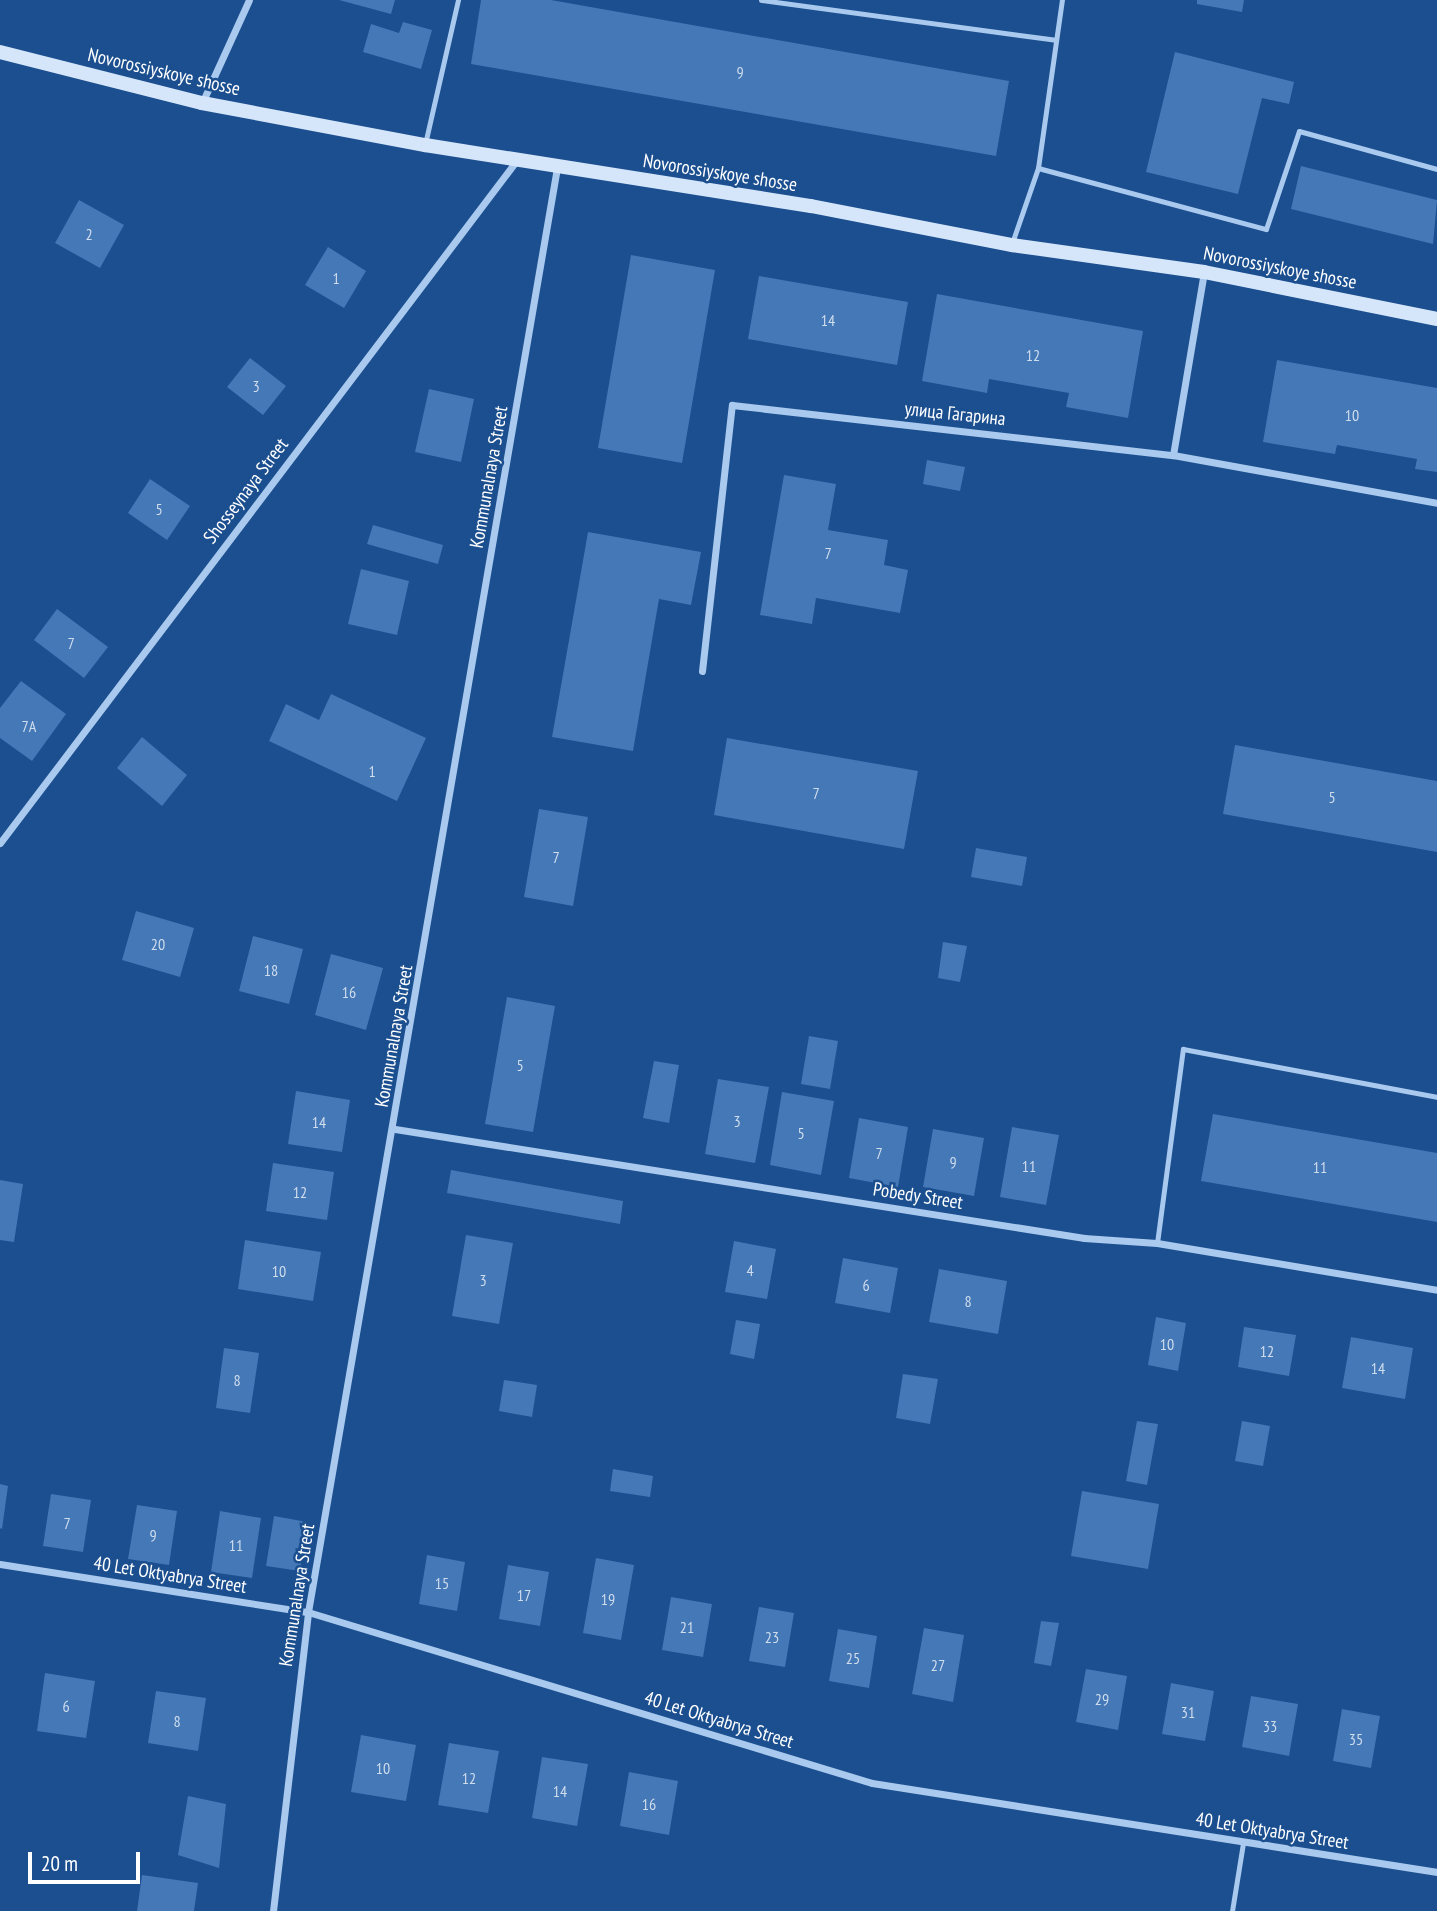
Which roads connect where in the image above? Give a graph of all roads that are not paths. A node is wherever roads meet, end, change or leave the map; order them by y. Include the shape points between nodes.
1 (249, 0) edge
2 (458, 0) edge
3 (761, 0) edge
4 (1062, 0) edge
5 (1055, 40) junction
6 (0, 52) edge
7 (202, 103) junction
8 (425, 145) junction
9 (517, 159) junction
10 (557, 168) junction
11 (1038, 168) junction
12 (1437, 169) edge
13 (1012, 245) junction
14 (1204, 272) junction
15 (1437, 319) edge
16 (1173, 455) junction
17 (1437, 503) edge
18 (702, 671) dead end
19 (0, 843) edge
20 (1437, 1097) edge
21 (394, 1129) junction
22 (1157, 1243) junction
23 (1437, 1290) edge
24 (0, 1564) edge
25 (308, 1612) junction
26 (1243, 1843) junction
27 (1437, 1872) edge
28 (273, 1911) edge
29 (1233, 1911) edge

1 - 7 street
2 - 8 lane
3 - 5 lane
4 - 5 lane
5 - 11 lane
6 - 7 main road, Novorossiyskoye shosse
7 - 8 main road, Novorossiyskoye shosse
8 - 9 main road, Novorossiyskoye shosse
9 - 10 main road, Novorossiyskoye shosse
9 - 19 street, Shosseynaya Street
10 - 13 main road, Novorossiyskoye shosse via 811,206
10 - 21 street, Kommunalnaya Street
11 - 12 lane via 1266,229 1299,131
11 - 13 lane
13 - 14 main road, Novorossiyskoye shosse
14 - 15 main road, Novorossiyskoye shosse
14 - 16 street
16 - 17 street, улица Гагарина
16 - 18 street, улица Гагарина via 732,405
20 - 22 lane via 1183,1049
21 - 22 street, Pobedy Street via 1084,1238
21 - 25 street, Kommunalnaya Street
22 - 23 street, Pobedy Street
24 - 25 street, 40 Let Oktyabrya Street
25 - 26 street, 40 Let Oktyabrya Street via 872,1783
25 - 28 street, Kommunalnaya Street
26 - 27 street, 40 Let Oktyabrya Street
26 - 29 lane

